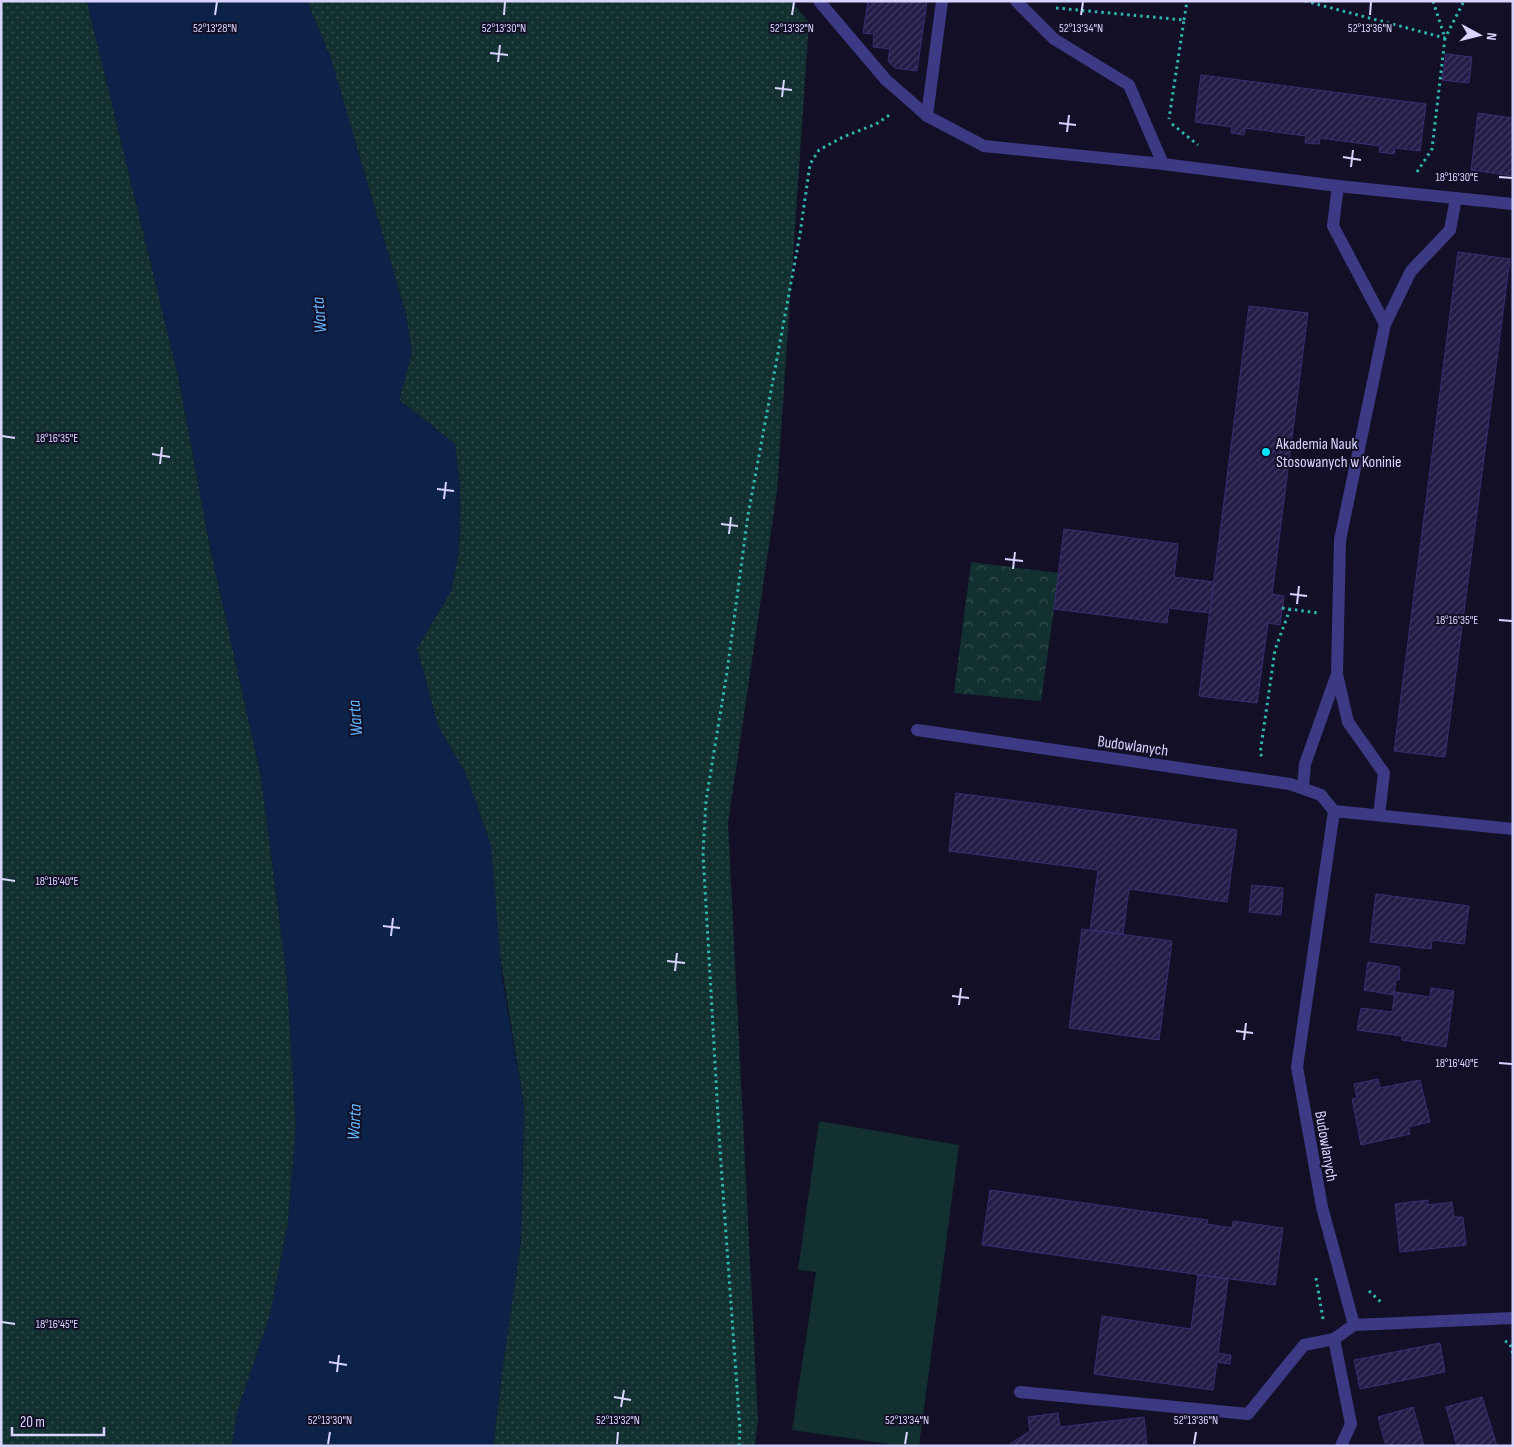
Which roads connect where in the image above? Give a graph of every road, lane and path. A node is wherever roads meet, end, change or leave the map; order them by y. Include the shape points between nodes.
1 (820, 1) edge
2 (942, 1) edge
3 (1016, 1) edge
4 (1186, 1) edge
5 (1305, 1) edge
6 (1434, 1) edge
7 (1464, 1) edge
8 (1052, 8) dead end
9 (1184, 20) junction
10 (1445, 38) junction
11 (909, 100) junction
12 (927, 116) junction
13 (1199, 145) dead end
14 (1163, 164) junction
15 (1413, 178) dead end
16 (1338, 186) junction
17 (1456, 198) junction
18 (1513, 204) edge
19 (1385, 324) junction
20 (1282, 608) dead end
21 (1290, 610) junction
22 (1338, 616) junction
23 (1337, 674) junction
24 (917, 730) dead end
25 (1266, 760) dead end
26 (1302, 787) junction
27 (1334, 812) junction
28 (1379, 815) junction
29 (1513, 829) edge
30 (1315, 1276) dead end
31 (1366, 1288) dead end
32 (1384, 1305) dead end
33 (1513, 1318) edge
34 (1354, 1325) junction
35 (1330, 1340) junction
36 (1020, 1392) dead end
37 (739, 1446) edge
38 (1341, 1446) edge

1 - 11 street via 886,80
2 - 12 street
3 - 14 street via 1054,39 1129,85
4 - 9 path
5 - 10 path
6 - 10 path
7 - 10 path
8 - 9 path
9 - 13 path via 1169,122
10 - 15 path via 1432,149
11 - 12 street
11 - 37 path via 876,124 819,150 810,164 748,515 706,801 703,853
12 - 14 street via 984,146
14 - 16 street
16 - 17 street
16 - 19 street via 1333,226
17 - 18 street
17 - 19 street via 1450,230 1411,271
19 - 22 street via 1340,540
20 - 21 path
21 - 22 path
21 - 25 path via 1275,650 1260,754
22 - 23 street
23 - 26 street via 1305,764
23 - 28 street via 1348,722 1384,773
24 - 26 street, Budowlanych
26 - 27 street, Budowlanych via 1321,794
27 - 28 street
27 - 34 street, Budowlanych via 1297,1067 1322,1207
28 - 29 street
30 - 35 path
31 - 32 path
33 - 34 street
34 - 35 street
35 - 36 street via 1304,1345 1248,1414
35 - 38 street via 1351,1424

